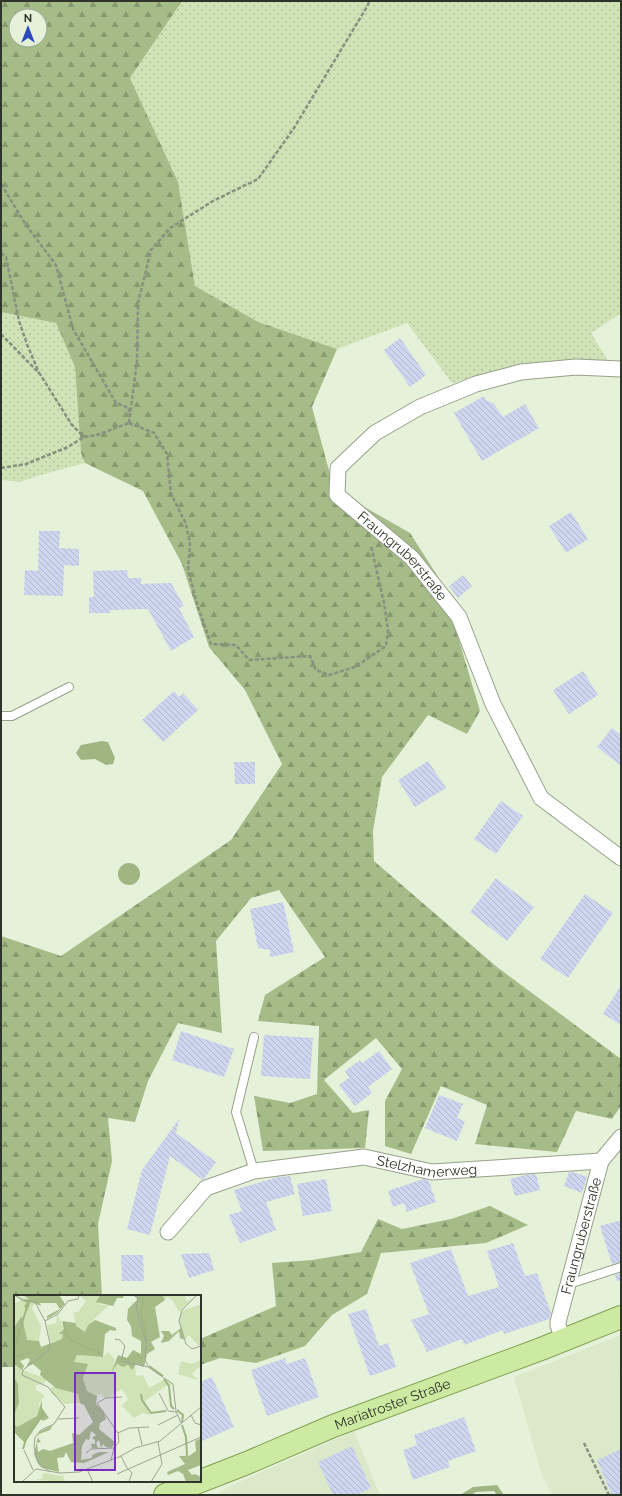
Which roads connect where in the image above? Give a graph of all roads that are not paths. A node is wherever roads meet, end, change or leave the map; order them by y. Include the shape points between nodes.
1 (621, 369) edge
2 (69, 687) dead end
3 (1, 716) edge
4 (621, 858) edge
5 (254, 1037) dead end
6 (621, 1137) edge
7 (601, 1160) junction
8 (254, 1171) junction
9 (168, 1232) dead end
10 (621, 1268) edge
11 (568, 1284) junction
12 (621, 1317) edge
13 (563, 1340) junction
14 (197, 1490) edge
15 (165, 1495) edge

1 - 4 street, Fraungruberstraße via 576,367 521,372 476,384 420,407 375,433 338,468 337,495 412,558 459,617 493,704 541,798
2 - 3 lane via 12,716
5 - 8 lane via 236,1112
6 - 7 street, Fraungruberstraße
7 - 8 street, Stelzhamerweg via 432,1172 364,1157
7 - 11 street, Fraungruberstraße
8 - 9 street, Stelzhamerweg via 206,1188
10 - 11 lane
11 - 13 street, Fraungruberstraße via 558,1325
12 - 13 main road, Mariatroster Straße
13 - 14 main road, Mariatroster Straße via 332,1426 247,1463
14 - 15 main road, Mariatroster Straße

